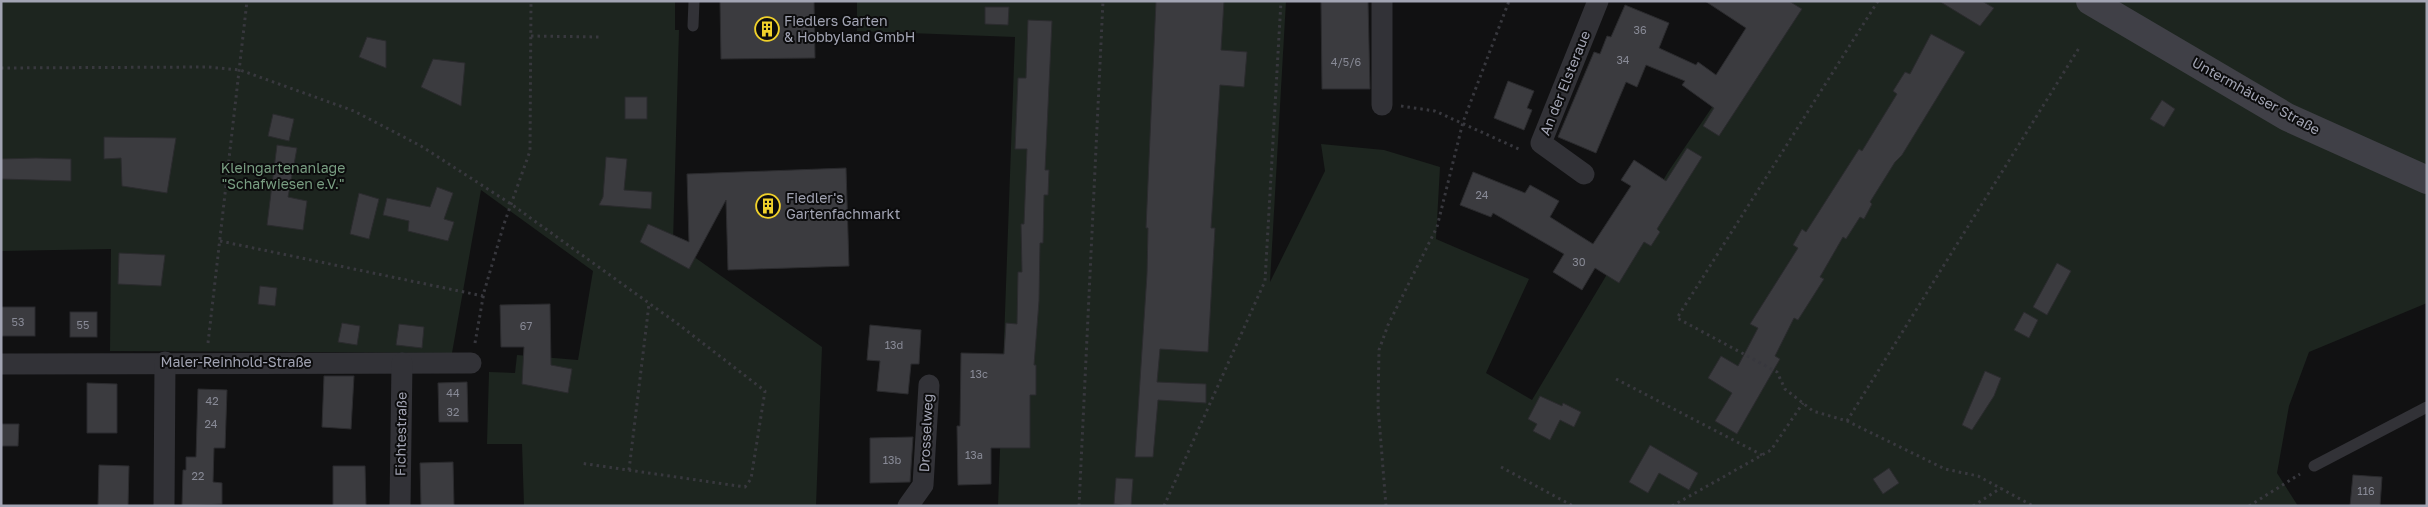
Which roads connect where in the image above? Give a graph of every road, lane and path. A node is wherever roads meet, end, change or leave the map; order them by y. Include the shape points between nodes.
1 (247, 1) edge
2 (531, 1) edge
3 (694, 1) edge
4 (1103, 1) edge
5 (1281, 1) edge
6 (1382, 1) edge
7 (1510, 1) edge
8 (1598, 1) edge
9 (1878, 1) edge
10 (2090, 1) edge
11 (693, 26) dead end
12 (531, 36) junction
13 (599, 37) dead end
14 (2080, 48) dead end
15 (1, 68) edge
16 (240, 70) junction
17 (1382, 105) joint
18 (1463, 122) junction
19 (1535, 148) junction
20 (1584, 174) dead end
21 (2427, 180) edge
22 (511, 204) junction
23 (220, 241) junction
24 (483, 296) junction
25 (649, 304) junction
26 (166, 362) junction
27 (206, 362) junction
28 (402, 363) junction
29 (471, 363) joint
30 (1, 364) edge
31 (1616, 379) dead end
32 (929, 385) dead end
33 (1802, 403) junction
34 (2427, 407) edge
35 (1847, 421) junction
36 (1762, 455) junction
37 (580, 463) dead end
38 (2314, 466) joint
39 (1501, 467) dead end
40 (629, 470) junction
41 (2002, 488) junction
42 (164, 506) edge
43 (400, 506) edge
44 (908, 506) edge
45 (1079, 506) edge
46 (1164, 506) edge
47 (1386, 506) edge
48 (1573, 506) edge
49 (1672, 506) edge
50 (1973, 506) edge
51 (2033, 506) edge
52 (2248, 506) edge

1 - 16 path
2 - 12 path
3 - 11 lane
4 - 45 path
5 - 46 path via 1265,280
6 - 17 street
7 - 18 path
8 - 19 street, An der Elsteraue
9 - 33 path via 1677,318 1778,372 1785,389
10 - 21 main road, Untermhäuser Straße via 2288,117
12 - 13 path
12 - 22 path via 530,151
14 - 35 path
15 - 16 path via 208,67
16 - 22 path via 354,111 421,146
16 - 23 path
17 - 18 path via 1435,111
18 - 19 path
18 - 47 path via 1437,227 1388,325 1380,350 1378,406
19 - 20 street, An der Elsteraue
22 - 24 path
22 - 25 path
23 - 24 path
23 - 27 path
24 - 29 path
25 - 40 path
25 - 40 path via 765,391 751,479 745,487
26 - 27 street, Maler-Reinhold-Straße
26 - 30 street, Maler-Reinhold-Straße
26 - 42 street
27 - 28 street, Maler-Reinhold-Straße
28 - 29 street, Maler-Reinhold-Straße
28 - 43 street, Fichtestraße
31 - 36 path
32 - 44 street, Drosselweg via 923,484
33 - 35 path via 1813,411
33 - 36 path via 1771,450
34 - 38 lane
35 - 41 path via 1944,469 1978,476
36 - 49 path
37 - 40 path
38 - 52 path
39 - 48 path
41 - 50 path
41 - 51 path

